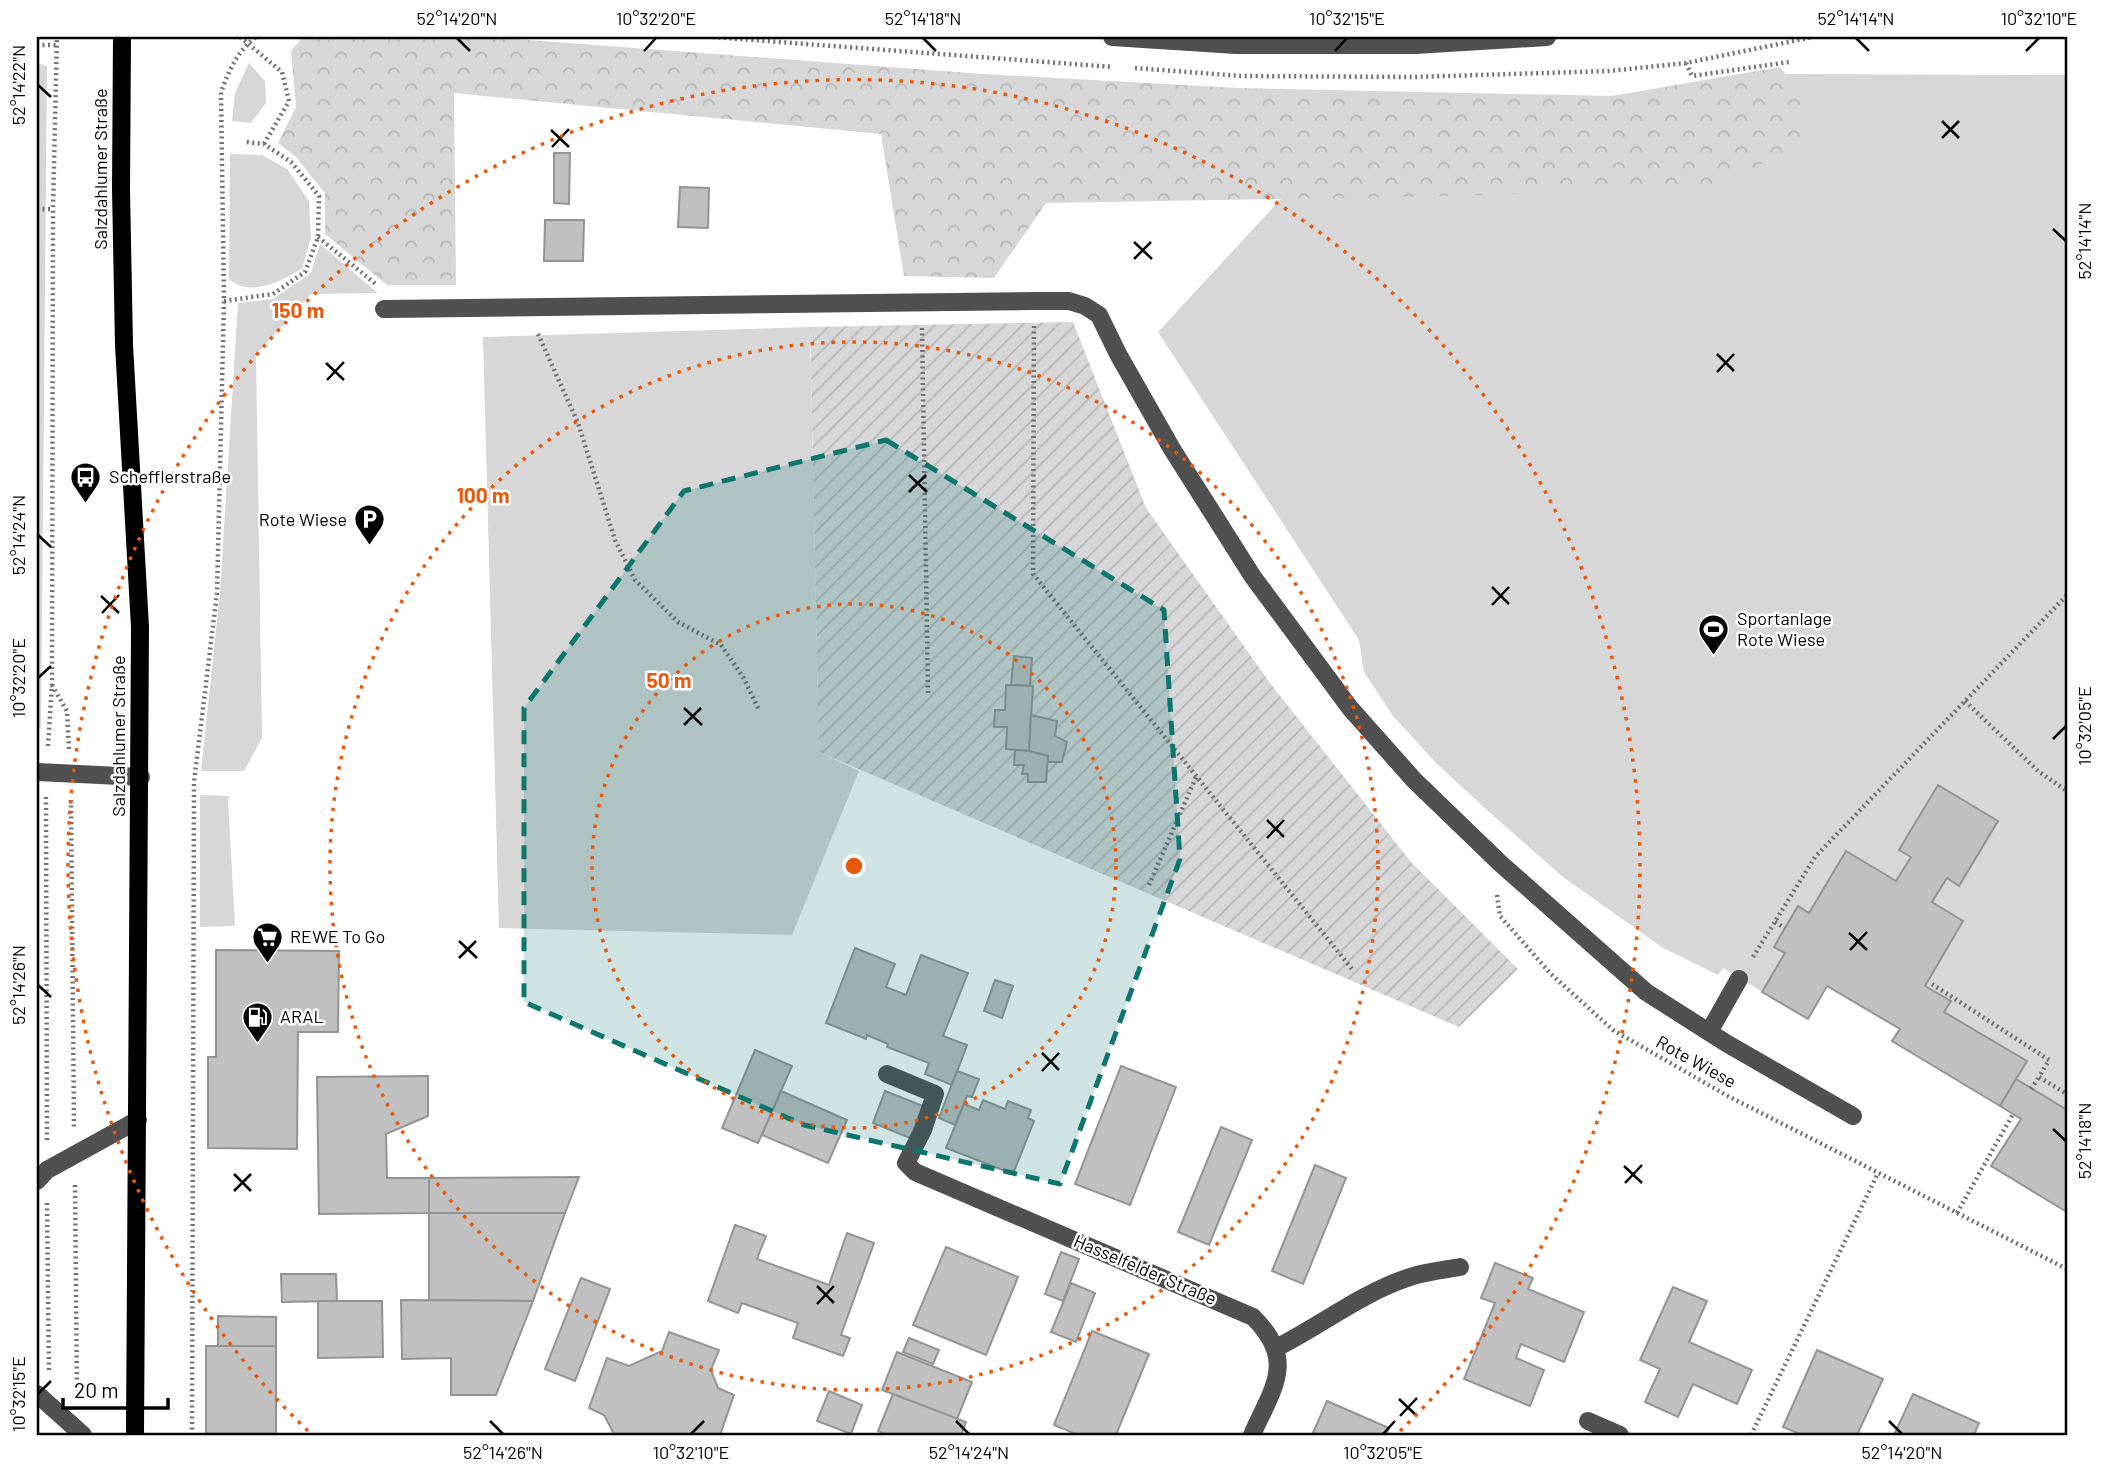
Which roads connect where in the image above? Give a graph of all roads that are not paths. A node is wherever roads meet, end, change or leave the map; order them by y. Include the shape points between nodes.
1 (122, 37) edge
2 (1112, 37) edge
3 (1547, 37) edge
4 (384, 309) road end
5 (41, 773) edge
6 (141, 777) junction
7 (1739, 979) road end
8 (1709, 1032) junction
9 (887, 1074) dead end
10 (1853, 1116) dead end
11 (138, 1120) junction
12 (42, 1175) edge
13 (1460, 1267) dead end
14 (1276, 1348) junction
15 (43, 1399) edge
16 (1588, 1421) dead end
17 (80, 1433) edge
18 (135, 1435) edge
19 (1252, 1435) edge
20 (1620, 1435) edge

1 - 6 main road, Salzdahlumer Straße via 124,345 140,626
2 - 3 street via 1236,45 1401,46
4 - 8 street via 1034,301 1085,306 1099,316 1172,449 1253,577 1350,708 1414,780 1501,864 1647,992
5 - 6 street
6 - 11 main road, Salzdahlumer Straße
7 - 8 street
8 - 10 street
9 - 14 street, Hasselfelder Straße via 935,1094 906,1163 915,1172 1253,1317
11 - 12 street
11 - 18 main road, Salzdahlumer Straße
13 - 14 street via 1407,1278 1348,1305
14 - 19 street via 1275,1384
15 - 17 street
16 - 20 street

